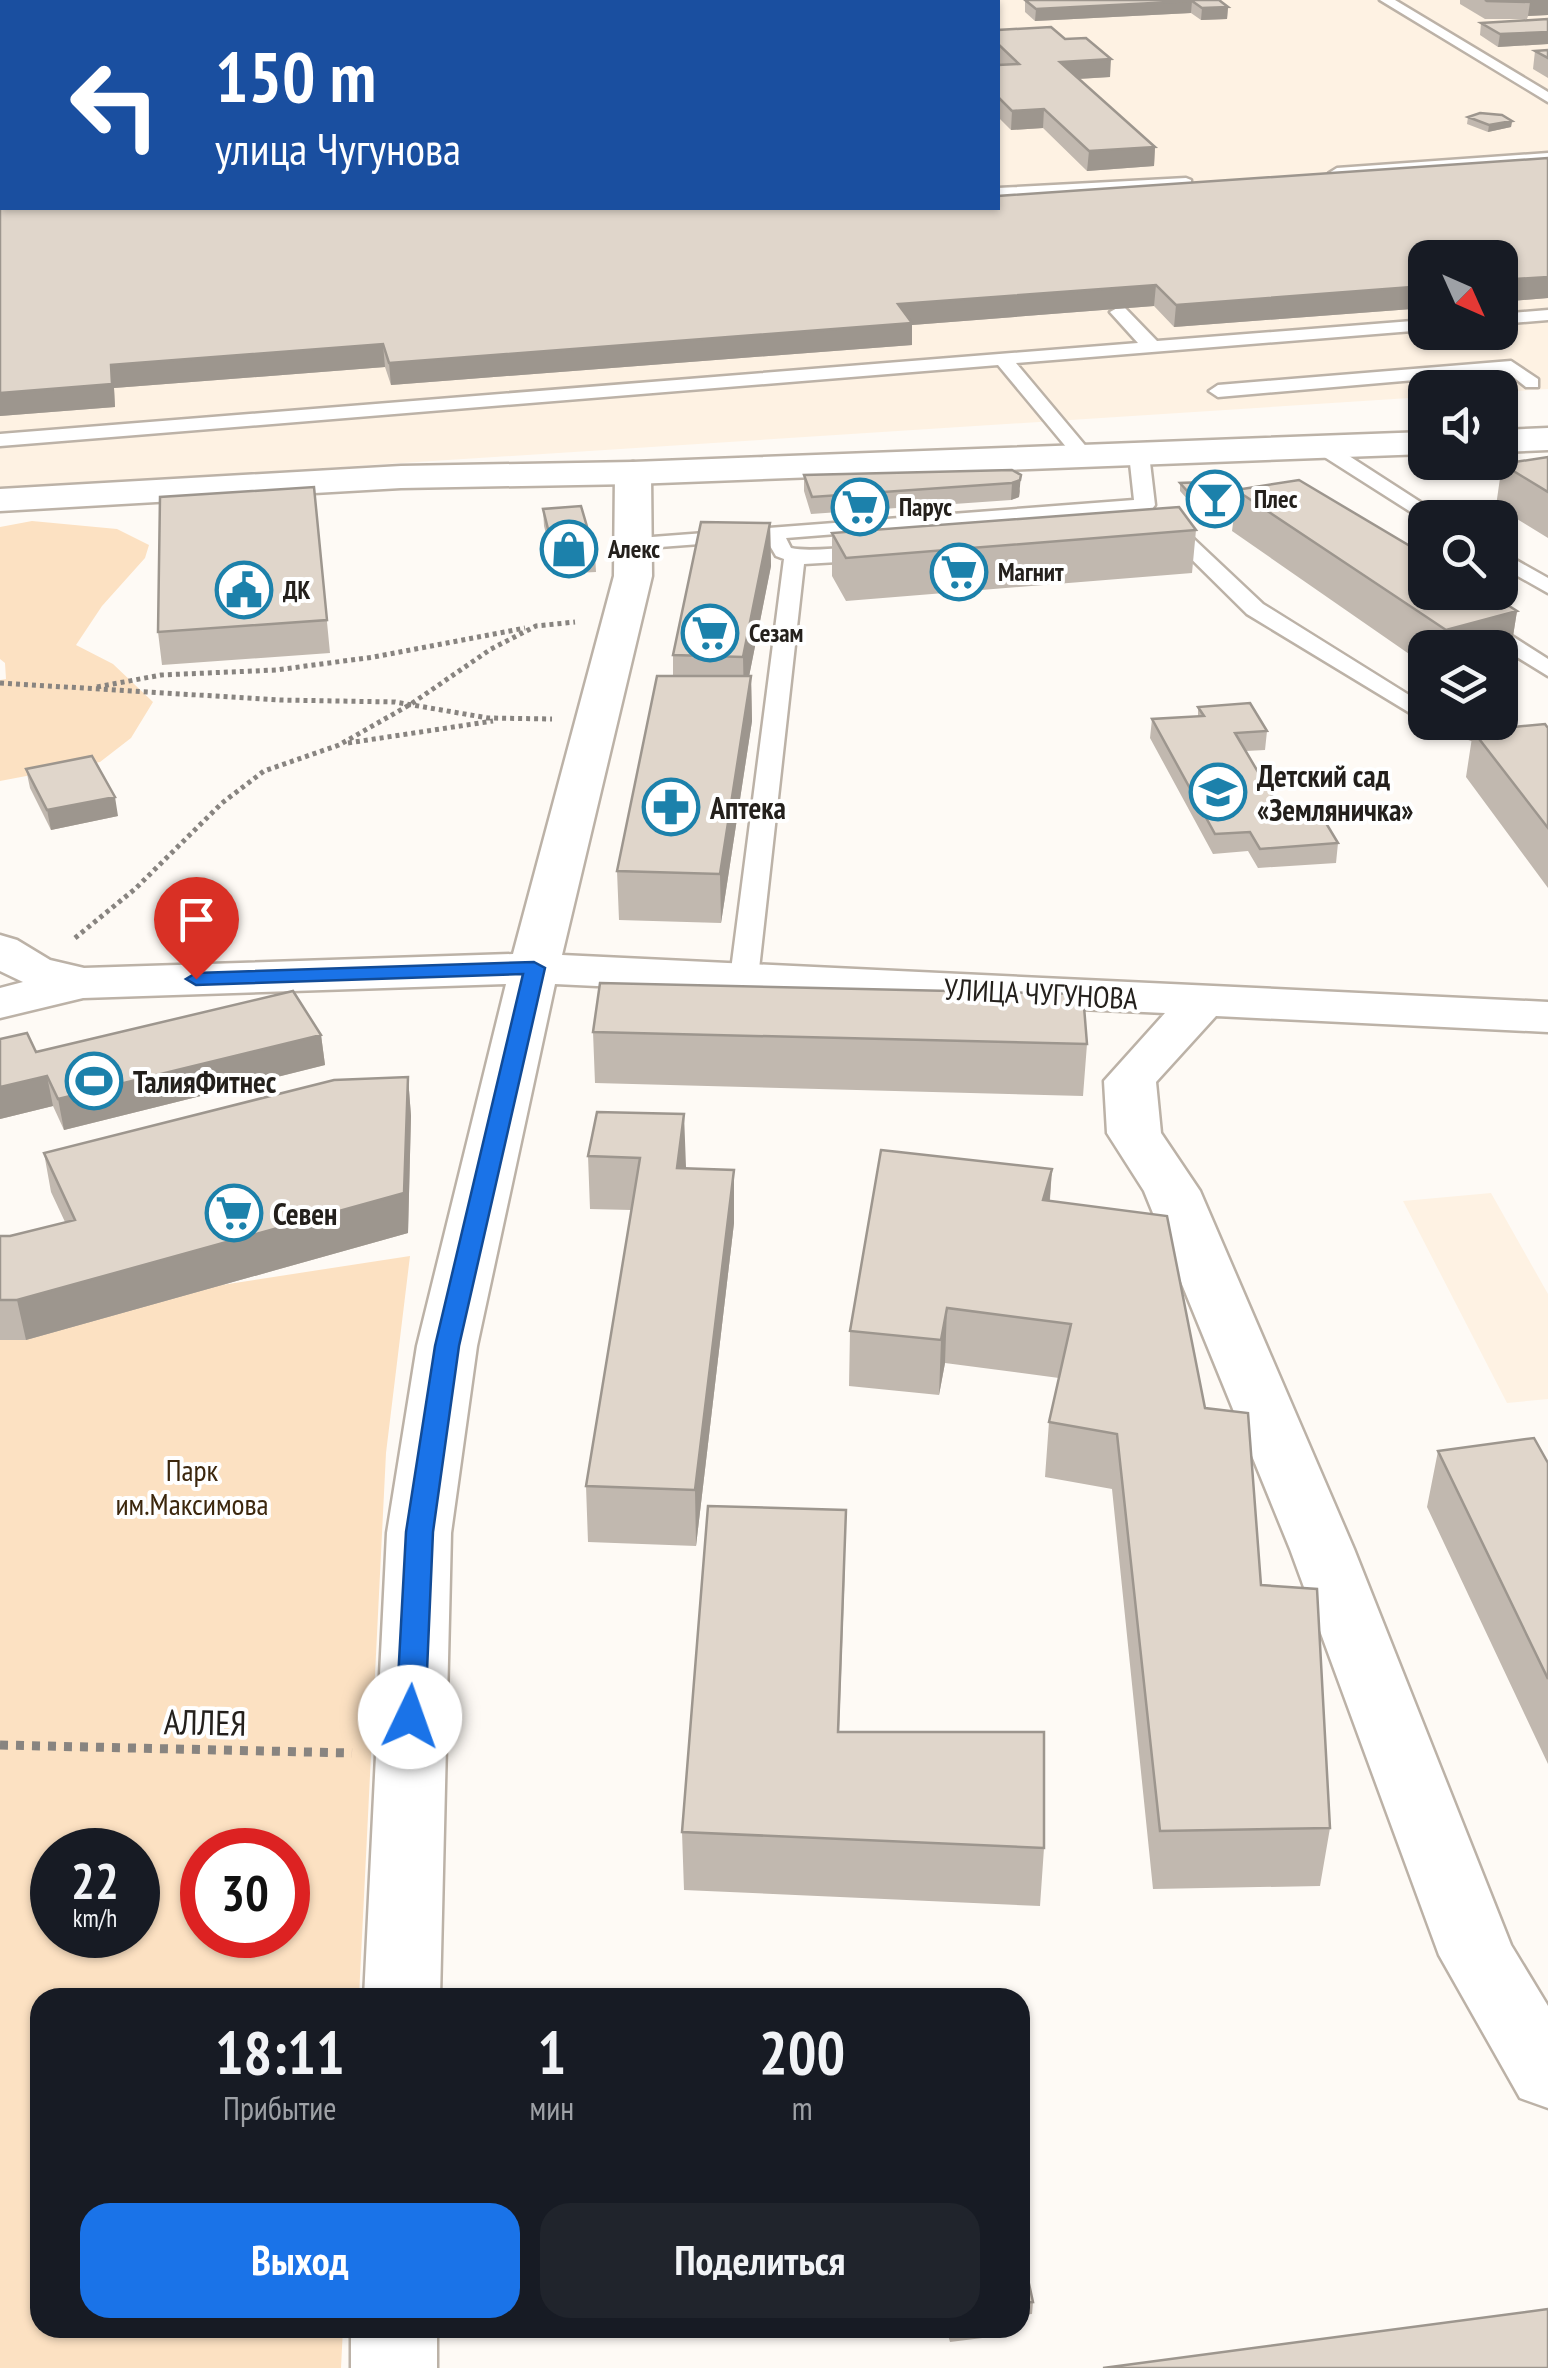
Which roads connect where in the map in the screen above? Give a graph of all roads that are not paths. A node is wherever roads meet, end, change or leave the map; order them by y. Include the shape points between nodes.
1 (1386, 0) edge
2 (1548, 98) edge
3 (1548, 158) edge
4 (1319, 174) edge
5 (1204, 182) edge
6 (1000, 193) edge
7 (1119, 312) edge
8 (1548, 316) edge
9 (1518, 318) edge
10 (1408, 327) edge
11 (1218, 342) junction
12 (1153, 348) junction
13 (1004, 360) junction
14 (1532, 383) dead end
15 (1261, 387) junction
16 (1218, 391) dead end
17 (1548, 439) edge
18 (0, 440) edge
19 (1518, 440) edge
20 (1408, 444) edge
21 (1322, 447) junction
22 (1139, 454) junction
23 (1084, 456) junction
24 (634, 473) junction
25 (0, 500) edge
26 (1408, 501) edge
27 (1146, 504) junction
28 (773, 533) junction
29 (633, 543) junction
30 (886, 553) edge
31 (796, 555) junction
32 (1518, 569) edge
33 (1548, 587) edge
34 (1454, 610) edge
35 (1548, 669) edge
36 (1408, 704) edge
37 (1548, 736) edge
38 (1518, 737) edge
39 (534, 968) junction
40 (11, 974) edge
41 (744, 978) junction
42 (1202, 1001) junction
43 (1548, 1017) edge
44 (402, 1988) edge
45 (1548, 2075) edge
46 (394, 2338) edge
47 (394, 2368) edge

1 - 2 lane
3 - 4 lane
5 - 6 lane
7 - 12 lane
8 - 9 lane
10 - 11 lane
11 - 12 lane
11 - 15 lane
12 - 13 lane
13 - 18 lane
13 - 23 lane
14 - 15 lane via 1511,366
15 - 16 lane
17 - 19 street
20 - 21 street
21 - 22 street
21 - 26 lane
22 - 23 street
22 - 27 lane
23 - 24 street
24 - 25 street via 258,483
24 - 29 street
27 - 28 lane
27 - 36 lane via 1163,530 1255,609
28 - 29 lane
28 - 31 lane via 782,552
29 - 39 street via 633,576
30 - 31 lane
31 - 41 lane
32 - 33 lane
34 - 35 lane
37 - 38 lane
39 - 40 street, УЛИЦА ЧУГУНОВА via 83,983
39 - 41 street, УЛИЦА ЧУГУНОВА
39 - 44 street via 447,1346 419,1532
41 - 42 street, УЛИЦА ЧУГУНОВА
42 - 43 street, УЛИЦА ЧУГУНОВА
42 - 45 street via 1130,1081 1134,1133 1172,1191 1322,1549 1476,1955
46 - 47 street

